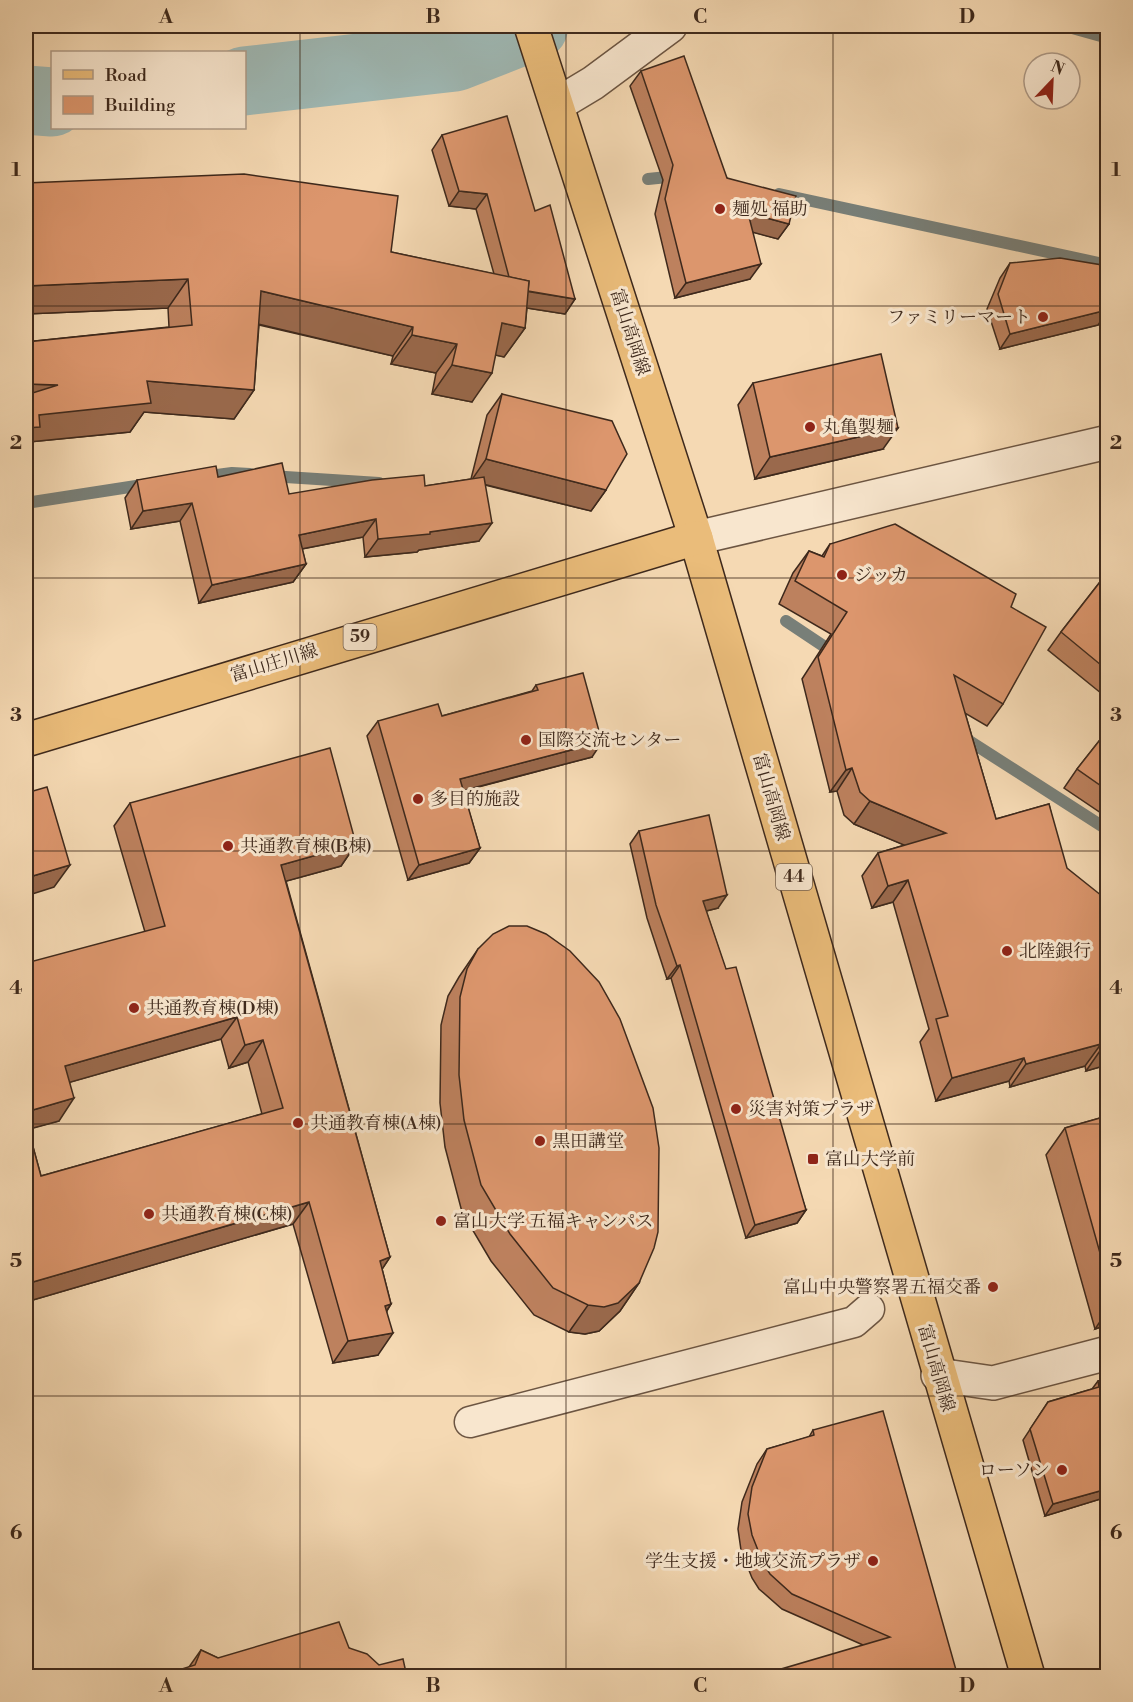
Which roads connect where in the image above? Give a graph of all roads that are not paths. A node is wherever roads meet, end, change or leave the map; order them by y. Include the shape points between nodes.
1 (531, 26) edge
2 (670, 26) edge
3 (554, 92) junction
4 (1107, 442) edge
5 (696, 538) junction
6 (26, 740) edge
7 (869, 1309) dead end
8 (1107, 1353) edge
9 (938, 1375) junction
10 (470, 1422) dead end
11 (1028, 1677) edge

1 - 3 main road, 富山高岡線 / 44
2 - 3 street via 592,83
3 - 5 main road, 富山高岡線 / 44
4 - 5 street
5 - 6 main road, 富山庄川線 / 59
5 - 9 main road, 富山高岡線 / 44
7 - 10 street via 854,1322
8 - 9 street via 993,1383
9 - 11 main road, 富山高岡線 / 44

